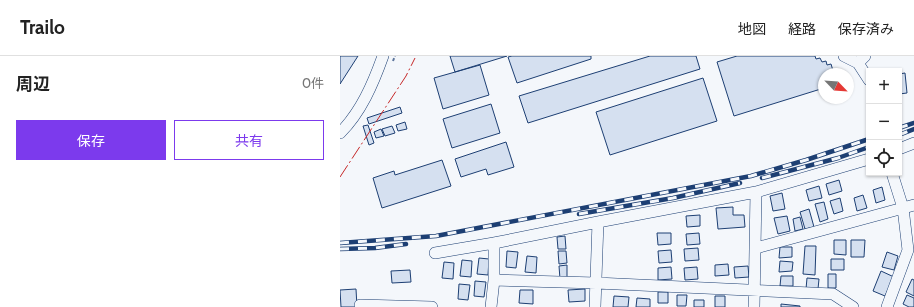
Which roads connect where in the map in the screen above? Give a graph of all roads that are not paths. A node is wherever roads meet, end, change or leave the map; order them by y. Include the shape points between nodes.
1 (383, 56) edge
2 (844, 56) edge
3 (862, 59) edge
4 (866, 71) edge
5 (340, 133) edge
6 (914, 143) edge
7 (902, 148) edge
8 (866, 160) edge
9 (893, 176) edge
10 (756, 192) junction
11 (914, 205) edge
12 (903, 208) junction
13 (598, 222) junction
14 (494, 243) junction
15 (756, 248) junction
16 (435, 253) dead end
17 (494, 280) junction
18 (596, 283) junction
19 (755, 290) junction
20 (360, 305) dead end
21 (432, 307) edge
22 (491, 307) edge
23 (595, 307) edge
24 (754, 307) edge
25 (853, 307) edge
26 (887, 307) edge

1 - 5 street via 364,101
2 - 3 street
3 - 4 street
6 - 7 street
8 - 10 street
9 - 12 street
10 - 13 street
10 - 15 street
11 - 12 street
12 - 15 street
12 - 26 street via 908,250
13 - 14 street
13 - 18 street
14 - 16 street
14 - 17 street
15 - 19 street
17 - 18 street
17 - 22 street
18 - 19 street
18 - 23 street
19 - 24 street
19 - 25 street via 832,294
20 - 21 street

